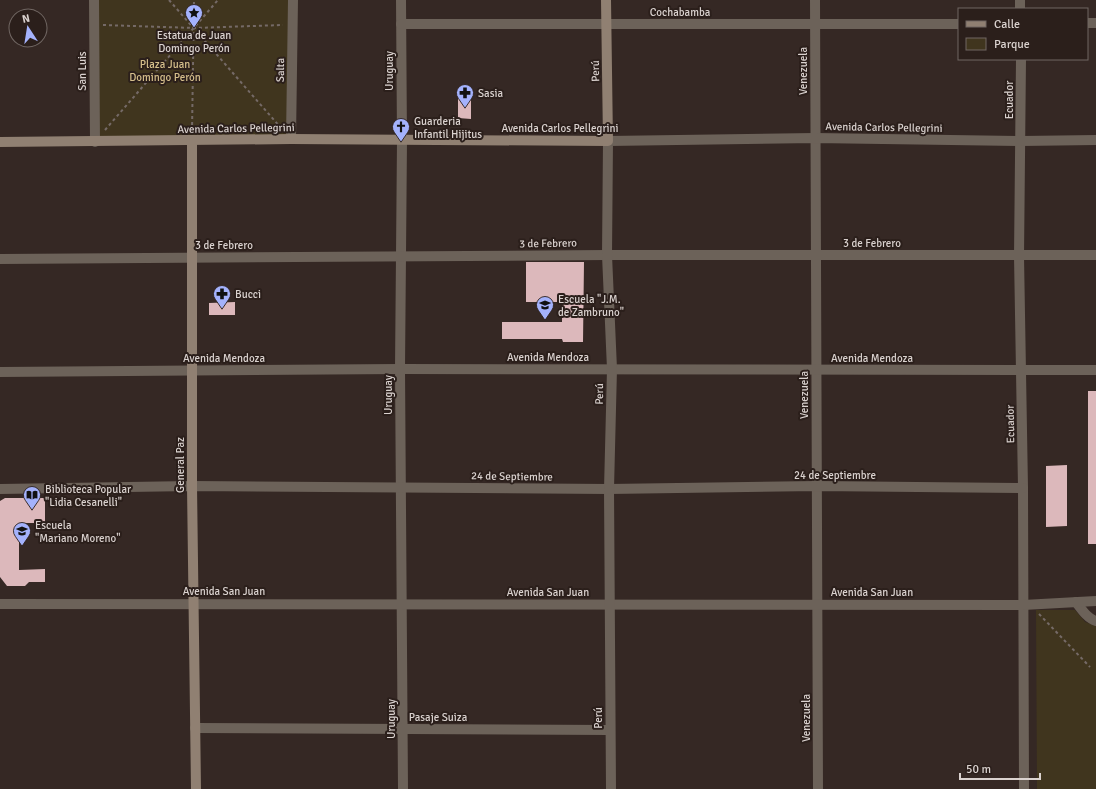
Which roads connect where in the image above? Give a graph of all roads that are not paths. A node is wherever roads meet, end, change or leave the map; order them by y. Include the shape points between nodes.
1 (94, 0) edge
2 (293, 0) edge
3 (401, 0) edge
4 (606, 0) edge
5 (815, 0) edge
6 (815, 23) junction
7 (401, 24) junction
8 (606, 24) junction
9 (958, 24) edge
10 (1021, 60) edge
11 (815, 138) junction
12 (291, 140) junction
13 (402, 140) junction
14 (1096, 140) edge
15 (192, 141) junction
16 (608, 141) junction
17 (1021, 141) junction
18 (0, 142) edge
19 (94, 142) junction
20 (607, 255) junction
21 (815, 255) junction
22 (1096, 255) edge
23 (1019, 256) junction
24 (191, 257) junction
25 (401, 257) junction
26 (0, 259) edge
27 (400, 369) junction
28 (612, 369) junction
29 (816, 369) junction
30 (192, 370) junction
31 (1022, 370) junction
32 (1096, 370) edge
33 (0, 372) edge
34 (192, 486) junction
35 (401, 486) junction
36 (817, 486) junction
37 (1023, 488) junction
38 (0, 489) edge
39 (609, 489) junction
40 (1096, 601) edge
41 (1076, 602) junction
42 (194, 603) junction
43 (0, 604) edge
44 (402, 604) junction
45 (818, 604) junction
46 (610, 605) junction
47 (1023, 605) junction
48 (1096, 621) edge
49 (195, 728) junction
50 (403, 729) junction
51 (610, 730) junction
52 (196, 789) edge
53 (403, 789) edge
54 (611, 789) edge
55 (818, 789) edge
56 (1024, 789) edge

1 - 19 street, San Luis
2 - 12 street, Salta
3 - 7 street, Uruguay
4 - 8 street, Perú
5 - 6 street, Venezuela
6 - 8 street, Cochabamba
6 - 9 street, Cochabamba
6 - 11 street, Venezuela
7 - 8 street, Cochabamba
7 - 13 street, Uruguay
8 - 16 street, Perú
10 - 17 street, Ecuador
11 - 16 street, Avenida Carlos Pellegrini
11 - 17 street, Avenida Carlos Pellegrini
11 - 21 street, Venezuela
12 - 13 street, Avenida Carlos Pellegrini
12 - 15 street, Avenida Carlos Pellegrini
13 - 16 street, Avenida Carlos Pellegrini
13 - 25 street, Uruguay
14 - 17 street, Avenida Carlos Pellegrini
15 - 19 street, Avenida Carlos Pellegrini
15 - 24 street, General Paz
16 - 20 street, Perú
17 - 23 street, Ecuador
18 - 19 street, Avenida Carlos Pellegrini
20 - 21 street, 3 de Febrero
20 - 25 street, 3 de Febrero
20 - 28 street, Perú
21 - 23 street, 3 de Febrero
21 - 29 street, Venezuela
22 - 23 street, 3 de Febrero
23 - 31 street, Ecuador
24 - 25 street, 3 de Febrero
24 - 26 street, 3 de Febrero
24 - 30 street, General Paz
25 - 27 street, Uruguay
27 - 28 street, Avenida Mendoza
27 - 30 street, Avenida Mendoza
27 - 35 street, Uruguay
28 - 29 street, Avenida Mendoza
28 - 39 street, Perú
29 - 31 street, Avenida Mendoza
29 - 36 street, Venezuela
30 - 33 street, Avenida Mendoza
30 - 34 street, General Paz
31 - 32 street, Avenida Mendoza
31 - 37 street, Ecuador
34 - 35 street, 24 de Septiembre
34 - 38 street, 24 de Septiembre
34 - 42 street, General Paz
35 - 39 street, 24 de Septiembre
35 - 44 street, Uruguay
36 - 37 street, 24 de Septiembre
36 - 39 street, 24 de Septiembre
36 - 45 street, Venezuela
37 - 47 street, Ecuador
39 - 46 street, Perú
40 - 41 street, Avenida San Juan
41 - 47 street, Avenida San Juan
41 - 48 street via 1091,620
42 - 43 street, Avenida San Juan
42 - 44 street, Avenida San Juan
42 - 49 street, General Paz
44 - 46 street, Avenida San Juan
44 - 50 street, Uruguay
45 - 46 street, Avenida San Juan
45 - 47 street, Avenida San Juan
45 - 55 street, Venezuela
46 - 51 street, Perú
47 - 56 street, Ecuador
49 - 50 street, Pasaje Suiza
49 - 52 street, General Paz
50 - 51 street, Pasaje Suiza
50 - 53 street, Uruguay
51 - 54 street, Perú

